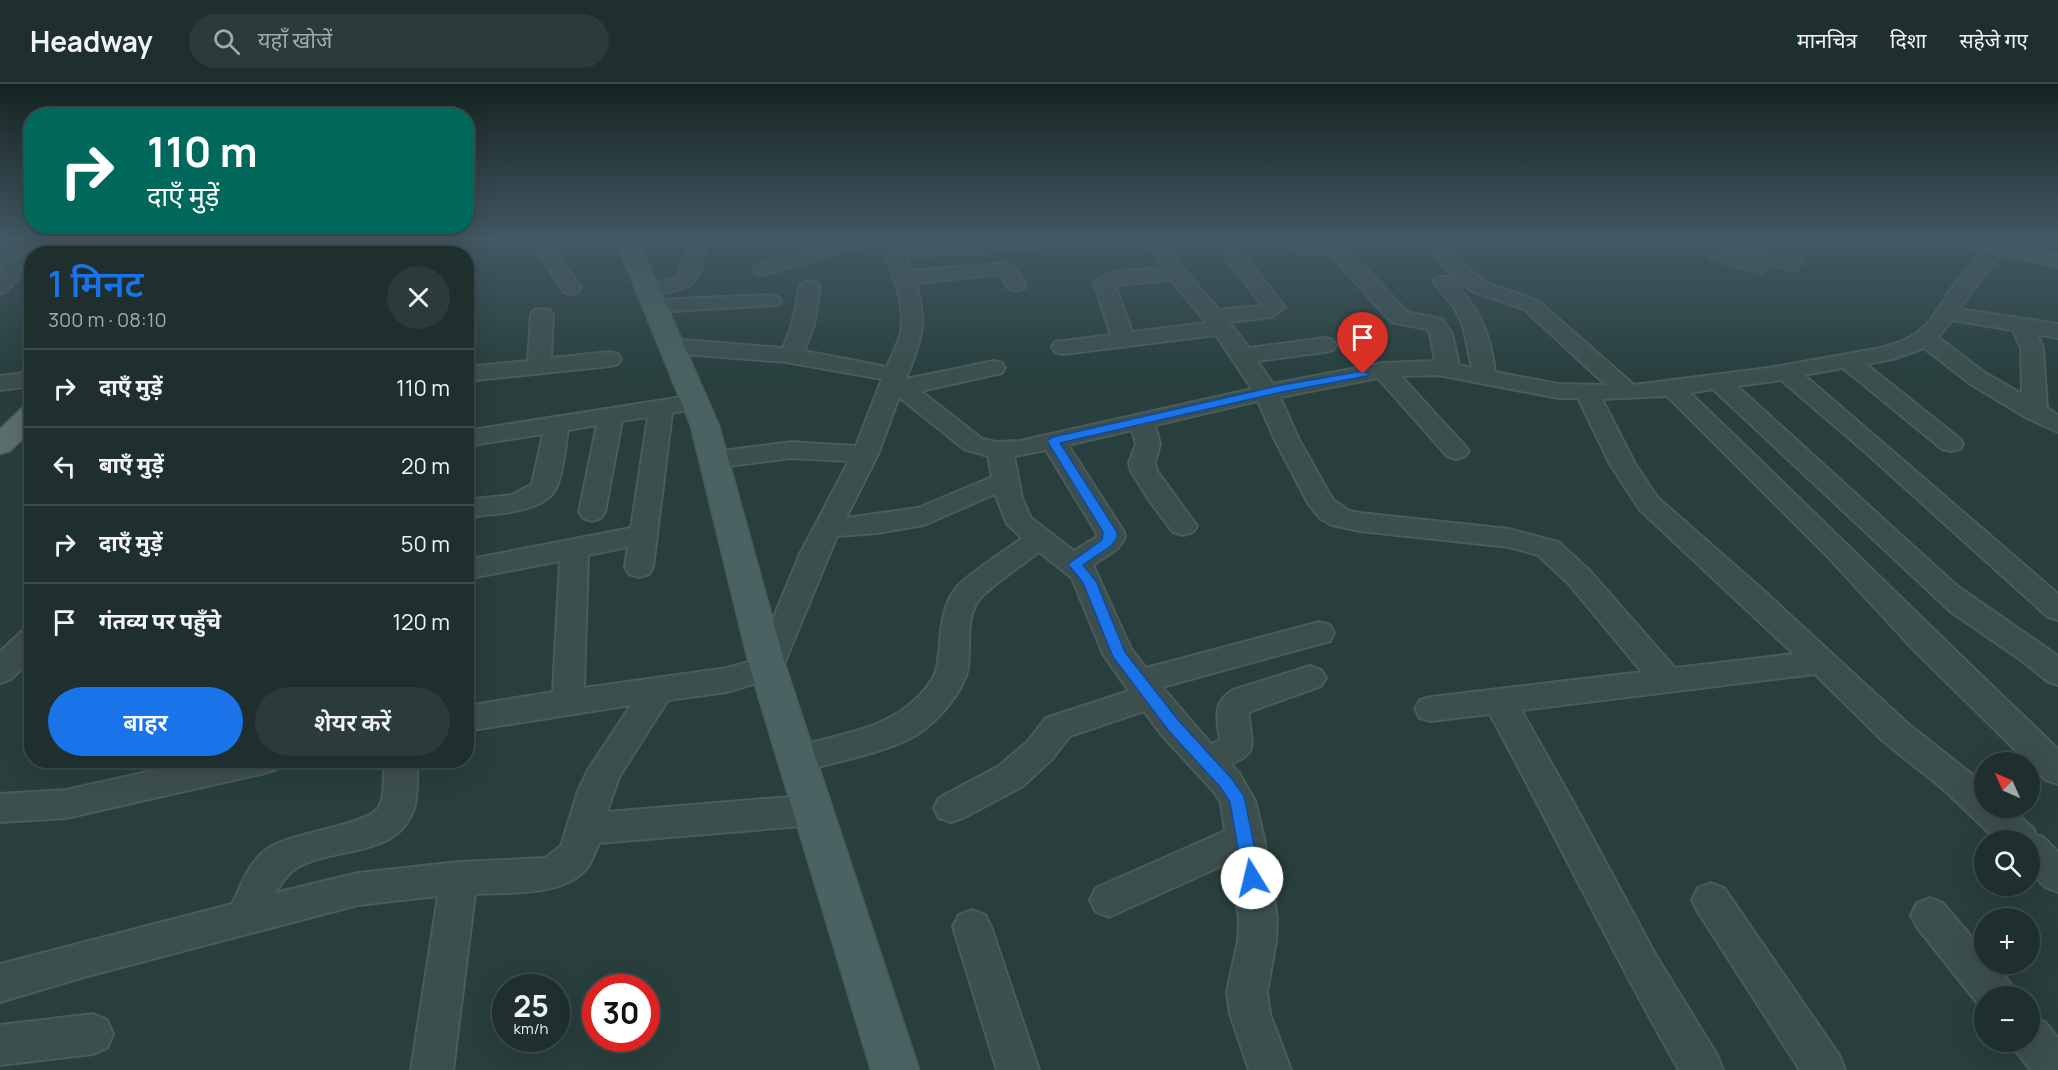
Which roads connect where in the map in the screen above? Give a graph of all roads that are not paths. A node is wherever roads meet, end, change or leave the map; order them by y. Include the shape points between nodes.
1 (568, 284) edge
2 (645, 284) edge
3 (680, 284) edge
4 (905, 284) edge
5 (1104, 284) edge
6 (1185, 284) edge
7 (1256, 284) edge
8 (1368, 284) edge
9 (1446, 284) edge
10 (1475, 284) edge
11 (1962, 284) edge
12 (810, 287) dead end
13 (571, 288) dead end
14 (651, 299) junction
15 (771, 301) dead end
16 (1946, 313) junction
17 (542, 315) dead end
18 (1218, 322) junction
19 (2022, 325) junction
20 (2058, 331) edge
21 (1925, 338) junction
22 (1124, 339) junction
23 (1325, 345) dead end
24 (671, 346) junction
25 (1063, 347) dead end
26 (791, 356) junction
27 (1243, 356) junction
28 (610, 358) dead end
29 (1848, 361) junction
30 (538, 366) junction
31 (994, 368) dead end
32 (1448, 369) junction
33 (1383, 370) junction
34 (1786, 372) junction
35 (474, 373) edge
36 (1484, 377) junction
37 (24, 380) edge
38 (897, 382) junction
39 (1719, 382) junction
40 (0, 383) edge
41 (1672, 388) junction
42 (1266, 392) junction
43 (1587, 392) junction
44 (1628, 392) junction
45 (695, 402) junction
46 (661, 407) junction
47 (2035, 413) junction
48 (611, 415) junction
49 (1142, 421) junction
50 (24, 422) edge
51 (557, 424) junction
52 (2058, 425) edge
53 (474, 438) edge
54 (1053, 441) junction
55 (1951, 444) dead end
56 (0, 445) edge
57 (1456, 451) dead end
58 (865, 454) junction
59 (714, 460) junction
60 (1003, 466) junction
61 (474, 508) edge
62 (592, 512) dead end
63 (1183, 526) dead end
64 (827, 528) junction
65 (643, 536) junction
66 (1040, 538) junction
67 (574, 549) junction
68 (1075, 564) junction
69 (639, 567) dead end
70 (474, 568) edge
71 (2058, 610) edge
72 (1319, 633) dead end
73 (24, 648) edge
74 (1820, 662) junction
75 (768, 669) junction
76 (0, 671) edge
77 (2058, 673) edge
78 (1310, 678) dead end
79 (1667, 680) junction
80 (659, 689) junction
81 (1145, 690) junction
82 (1499, 701) junction
83 (568, 702) junction
84 (1431, 709) dead end
85 (474, 718) edge
86 (798, 759) junction
87 (1204, 759) junction
88 (229, 768) edge
89 (400, 768) edge
90 (2058, 770) edge
91 (1974, 796) edge
92 (0, 808) edge
93 (951, 808) dead end
94 (814, 810) junction
95 (1998, 818) edge
96 (584, 829) junction
97 (2010, 830) edge
98 (1246, 838) junction
99 (2040, 858) edge
100 (2058, 876) edge
101 (459, 878) junction
102 (1109, 900) dead end
103 (1711, 900) dead end
104 (1930, 915) dead end
105 (244, 918) junction
106 (972, 927) dead end
107 (0, 983) edge
108 (1988, 986) edge
109 (93, 1034) dead end
110 (0, 1045) edge
111 (2040, 1048) edge
112 (1262, 1067) edge
113 (432, 1070) edge
114 (895, 1070) edge
115 (1018, 1070) edge
116 (1702, 1070) edge
117 (1824, 1070) edge
118 (2058, 1070) edge

1 - 13 street
2 - 14 street
3 - 14 street
4 - 38 street via 912,332
5 - 22 street
6 - 18 street
7 - 18 street via 1274,307
8 - 32 street via 1399,317 1434,324 1441,334
9 - 36 street via 1467,309 1480,336
10 - 44 street via 1531,305
11 - 16 street
12 - 26 street via 803,325
14 - 15 street
14 - 24 street
16 - 19 street
16 - 21 street
17 - 30 street
18 - 22 street
18 - 27 street
19 - 20 street
19 - 47 street via 2032,348
21 - 29 street via 1885,354
21 - 47 street via 1977,378
22 - 25 street
23 - 27 street
24 - 26 street
24 - 45 street
26 - 38 street
27 - 42 street
28 - 30 street
29 - 34 street
29 - 55 street
30 - 35 street
31 - 38 street
32 - 33 street
32 - 36 street
33 - 42 street
33 - 57 street
34 - 39 street
34 - 71 street
36 - 43 street via 1549,390
37 - 40 street
38 - 58 street
38 - 60 street
39 - 41 street
39 - 77 street via 1948,594
41 - 44 street
41 - 90 street
42 - 49 street
42 - 79 street via 1315,494 1330,513 1360,522 1509,538 1548,548 1579,577
43 - 44 street
43 - 74 street via 1616,454 1649,504
45 - 46 street
45 - 59 street
46 - 48 street
46 - 65 street
47 - 52 street
48 - 51 street
48 - 62 street
49 - 54 street
49 - 63 street via 1148,444 1142,463 1144,471
50 - 56 main road
51 - 53 street
51 - 61 street via 544,486 539,492 524,499
54 - 60 street
54 - 68 street via 1110,532 1107,543
58 - 59 street via 791,450
58 - 64 street
59 - 75 street
60 - 64 street via 972,494 924,516
60 - 66 street via 1008,501 1015,516
64 - 75 street
65 - 67 street
65 - 69 street
66 - 68 street
66 - 86 street via 967,594 957,615 952,669 945,686 922,712 886,734
67 - 70 street
67 - 83 street
68 - 81 street via 1090,581 1118,654
72 - 81 street
73 - 76 street
74 - 79 street
74 - 91 street via 1895,732
75 - 80 street via 727,680
75 - 86 street
78 - 87 street via 1234,705 1237,745
79 - 82 street
80 - 83 street
80 - 96 street via 605,770
81 - 87 street
81 - 93 street via 1058,727 1011,776
82 - 84 street
82 - 116 street via 1641,967
83 - 85 street
86 - 94 street
87 - 98 street via 1238,801
88 - 92 street via 66,804
89 - 105 street via 392,817 364,833 281,859 270,869
94 - 96 street
94 - 114 street
95 - 97 street
96 - 101 street via 574,857 558,869 531,876
98 - 102 street
98 - 112 street via 1258,918 1247,992
99 - 100 street
101 - 105 street via 358,889
101 - 113 street
103 - 117 street
104 - 108 street
105 - 107 street
106 - 115 street
109 - 110 street
111 - 118 street

